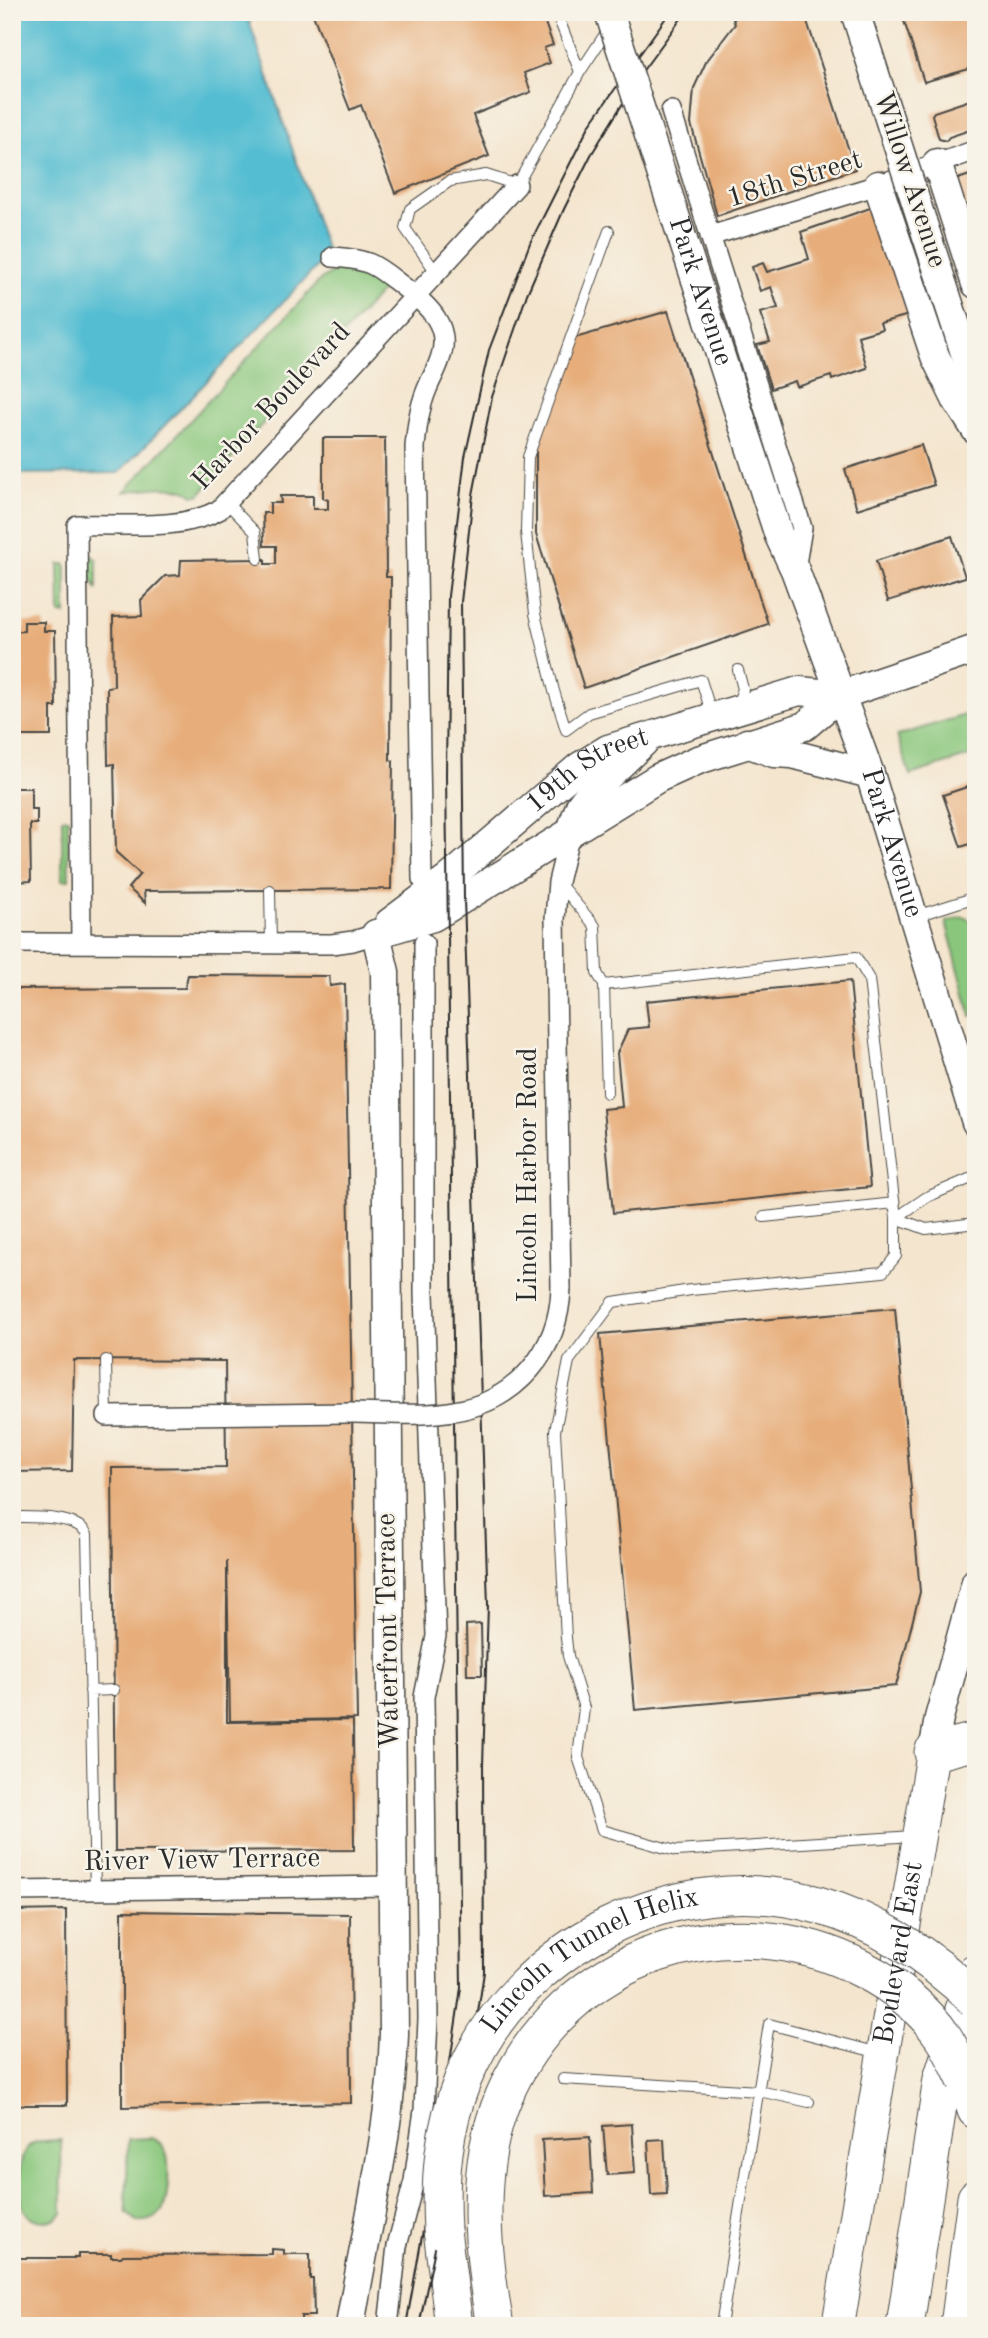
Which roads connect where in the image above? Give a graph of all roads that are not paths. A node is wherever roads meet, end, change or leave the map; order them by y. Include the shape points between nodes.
1 (555, 12) edge
2 (609, 12) edge
3 (622, 12) edge
4 (855, 12) edge
5 (580, 72) junction
6 (671, 111) dead end
7 (976, 150) edge
8 (937, 163) junction
9 (517, 185) junction
10 (877, 185) junction
11 (609, 231) dead end
12 (710, 236) junction
13 (334, 257) dead end
14 (436, 272) junction
15 (976, 284) edge
16 (415, 295) junction
17 (976, 387) edge
18 (976, 430) edge
19 (227, 503) junction
20 (258, 559) dead end
21 (795, 570) junction
22 (976, 649) edge
23 (938, 662) junction
24 (976, 669) edge
25 (738, 670) dead end
26 (841, 695) junction
27 (724, 713) junction
28 (650, 737) junction
29 (747, 743) junction
30 (870, 774) junction
31 (570, 833) junction
32 (422, 879) dead end
33 (558, 882) junction
34 (270, 890) dead end
35 (976, 897) edge
36 (914, 917) junction
37 (376, 934) junction
38 (12, 943) edge
39 (81, 943) junction
40 (424, 943) dead end
41 (271, 944) junction
42 (604, 985) junction
43 (607, 1093) dead end
44 (976, 1122) edge
45 (976, 1176) edge
46 (895, 1203) junction
47 (764, 1217) dead end
48 (896, 1217) junction
49 (976, 1223) edge
50 (106, 1360) dead end
51 (107, 1416) joint
52 (12, 1517) edge
53 (976, 1582) edge
54 (114, 1690) dead end
55 (90, 1691) junction
56 (976, 1741) edge
57 (933, 1752) junction
58 (919, 1836) junction
59 (393, 1886) junction
60 (95, 1890) junction
61 (12, 1891) edge
62 (976, 1972) edge
63 (976, 2000) edge
64 (884, 2054) junction
65 (563, 2079) dead end
66 (759, 2091) junction
67 (971, 2095) edge
68 (809, 2102) dead end
69 (976, 2198) edge
70 (349, 2326) edge
71 (388, 2326) edge
72 (454, 2326) edge
73 (495, 2326) edge
74 (721, 2326) edge
75 (838, 2326) edge
76 (905, 2326) edge
77 (959, 2326) edge

1 - 5 lane
2 - 21 street, Park Avenue, bridge via 779,536
3 - 5 lane, Harbor Boulevard
4 - 17 street, Willow Avenue, bridge
5 - 9 lane, Harbor Boulevard
6 - 12 street, Park Avenue
7 - 8 street, 18th Street
8 - 10 street, 18th Street
8 - 15 street
9 - 14 street, Harbor Boulevard
9 - 14 lane via 486,175 450,181 410,209 405,228
10 - 12 street, 18th Street
10 - 18 street via 936,360
11 - 27 lane via 528,457 526,533 535,614 566,730 589,713 701,680
12 - 21 street, Park Avenue via 802,528
13 - 16 street via 375,264
14 - 16 street, Harbor Boulevard
16 - 19 street, Harbor Boulevard
16 - 32 street via 433,311 444,339 419,410 415,447
19 - 20 lane via 255,532
19 - 39 street, Harbor Boulevard via 210,515 182,523 77,525
21 - 26 street, Park Avenue
22 - 23 street, 19th Street
23 - 24 street
23 - 26 street, 19th Street
25 - 27 lane via 743,689
26 - 27 street, 19th Street via 799,691
26 - 29 street, 19th Street via 805,726
26 - 30 street, Park Avenue
27 - 28 street, 19th Street
28 - 31 street via 589,794
28 - 37 street, 19th Street via 608,749 589,760
29 - 30 street
29 - 31 street, 19th Street via 658,778
30 - 36 street, Park Avenue
31 - 33 street, Lincoln Harbor Road
31 - 37 street, 19th Street via 449,908
33 - 42 lane via 595,926 597,974
33 - 51 street, Lincoln Harbor Road, bridge via 561,1288 548,1345 525,1377 503,1394 452,1412
34 - 41 lane
35 - 36 lane
36 - 44 street, Park Avenue
37 - 41 street, 19th Street via 343,944
37 - 59 street, Waterfront Terrace via 385,972
38 - 39 street
39 - 41 street, 19th Street
40 - 71 street via 424,1294 436,1636 424,1698 428,2019 424,2110 414,2181 397,2246
42 - 43 lane
42 - 46 lane via 856,957 869,979
45 - 48 lane via 927,1197
46 - 47 lane
46 - 48 lane
48 - 49 lane via 926,1229
48 - 58 lane via 896,1256 883,1272 613,1302 569,1362 555,1431 566,1638 584,1708 578,1757 602,1830 676,1851
50 - 51 lane
52 - 55 lane via 78,1524 87,1534
53 - 57 street, Boulevard East
54 - 55 lane
55 - 60 lane
56 - 57 highway
57 - 58 main road, Boulevard East
58 - 64 main road, Boulevard East
59 - 60 street, River View Terrace
59 - 70 street, Waterfront Terrace via 394,2034 389,2109
60 - 61 street, River View Terrace
62 - 76 highway via 942,2079
63 - 72 highway, Lincoln Tunnel Helix, bridge via 892,1936 841,1912 793,1899 738,1894 685,1899 630,1916 581,1941 537,1975 498,2019 472,2060 454,2105 440,2178 442,2239
64 - 66 lane via 769,2024
64 - 75 main road, Boulevard East
65 - 66 lane
66 - 68 lane
66 - 74 lane
67 - 73 highway, Lincoln Tunnel Helix, bridge via 943,2038 908,2000 869,1972 817,1949 725,1938 666,1950 615,1971 571,2003 542,2033 511,2079 496,2115 484,2191 486,2264
69 - 77 highway

